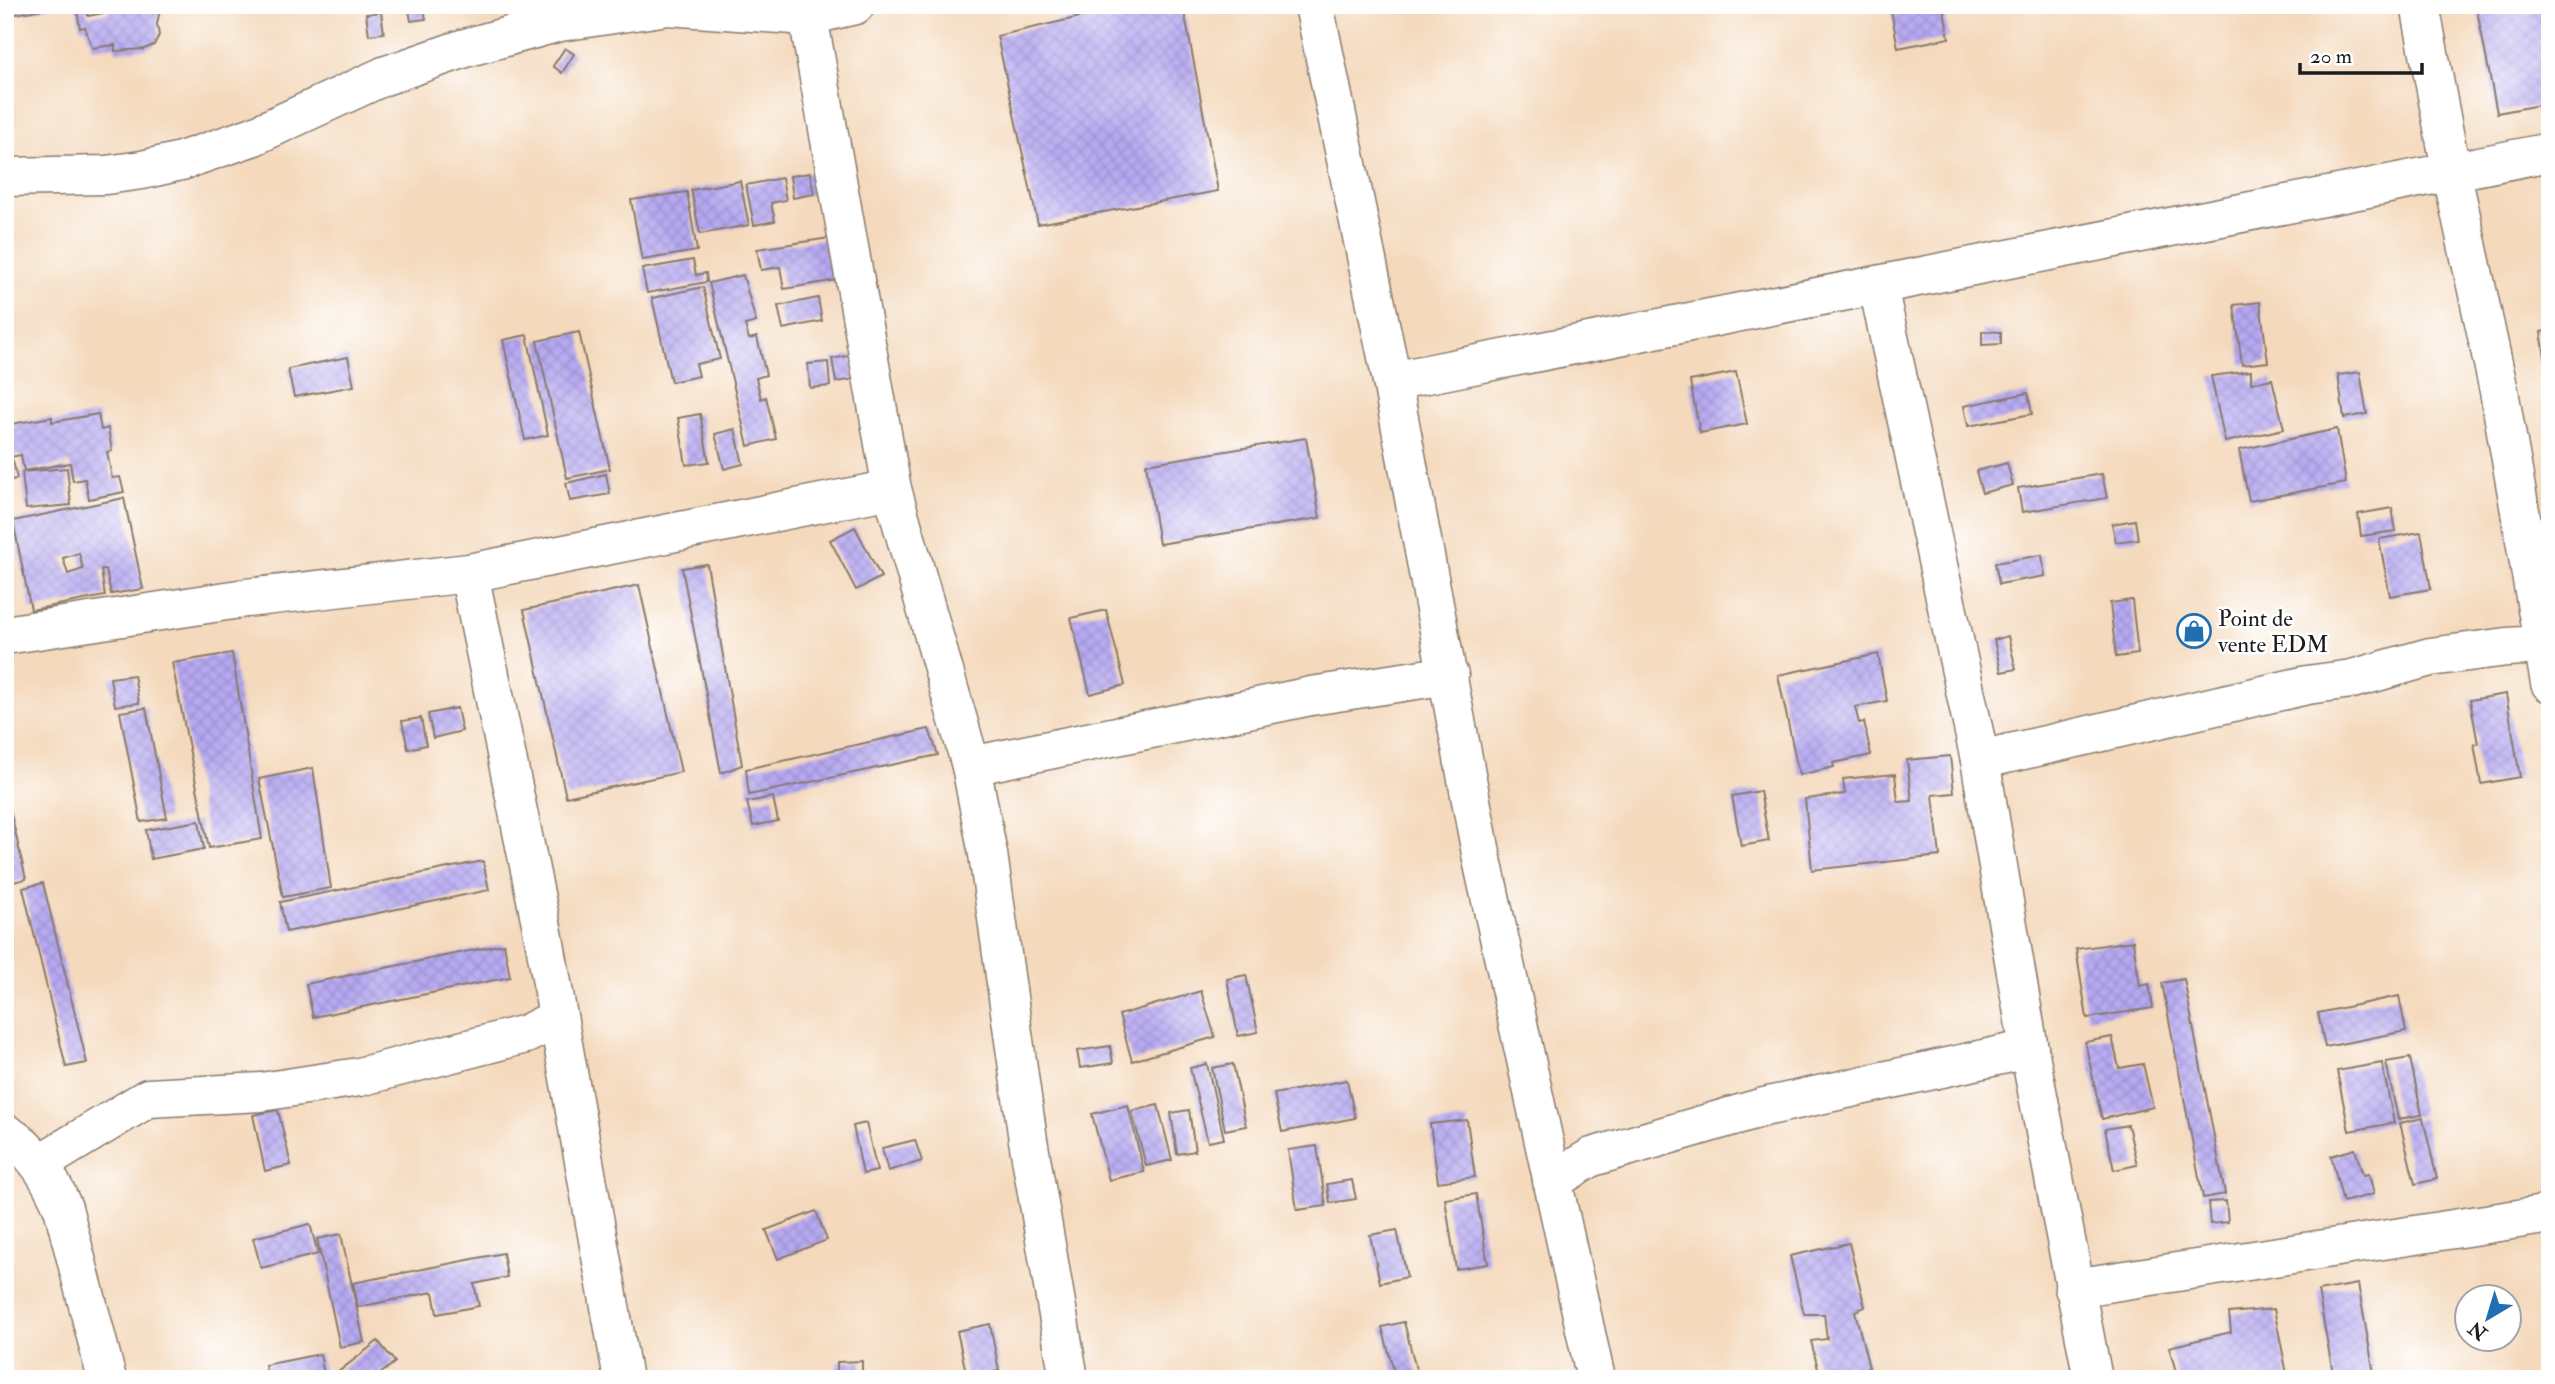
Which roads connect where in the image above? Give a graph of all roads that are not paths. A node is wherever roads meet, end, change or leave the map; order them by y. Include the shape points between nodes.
1 (855, 5) edge
2 (1314, 5) edge
3 (2420, 5) edge
4 (808, 16) junction
5 (2550, 152) edge
6 (2451, 170) junction
7 (5, 177) edge
8 (1878, 286) junction
9 (1392, 381) junction
10 (892, 489) junction
11 (469, 573) junction
12 (6, 632) edge
13 (2541, 645) junction
14 (1449, 675) junction
15 (2550, 683) edge
16 (1980, 760) junction
17 (971, 766) junction
18 (558, 1018) junction
19 (2029, 1049) junction
20 (5, 1133) edge
21 (39, 1164) junction
22 (1552, 1181) junction
23 (2550, 1214) edge
24 (2074, 1287) junction
25 (107, 1379) edge
26 (623, 1379) edge
27 (1069, 1379) edge
28 (1596, 1379) edge
29 (2093, 1379) edge

1 - 4 street
2 - 9 street
3 - 6 street
4 - 7 street via 668,6 560,22 383,76 254,136 181,161 106,175
4 - 10 street
5 - 6 street
6 - 8 street
6 - 13 street via 2499,391
8 - 9 street
8 - 16 street
9 - 14 street
10 - 11 street
10 - 17 street
11 - 12 street
11 - 18 street
13 - 15 street
13 - 16 street via 2430,657 2352,679 2306,685
14 - 17 street via 1311,696
14 - 22 street via 1483,864
16 - 19 street
17 - 27 street
18 - 21 street via 526,1034 359,1077 261,1092 148,1098
18 - 26 street
19 - 22 street via 1764,1107 1592,1157
19 - 24 street
20 - 21 street
21 - 25 street via 63,1208
22 - 28 street
23 - 24 street
24 - 29 street

